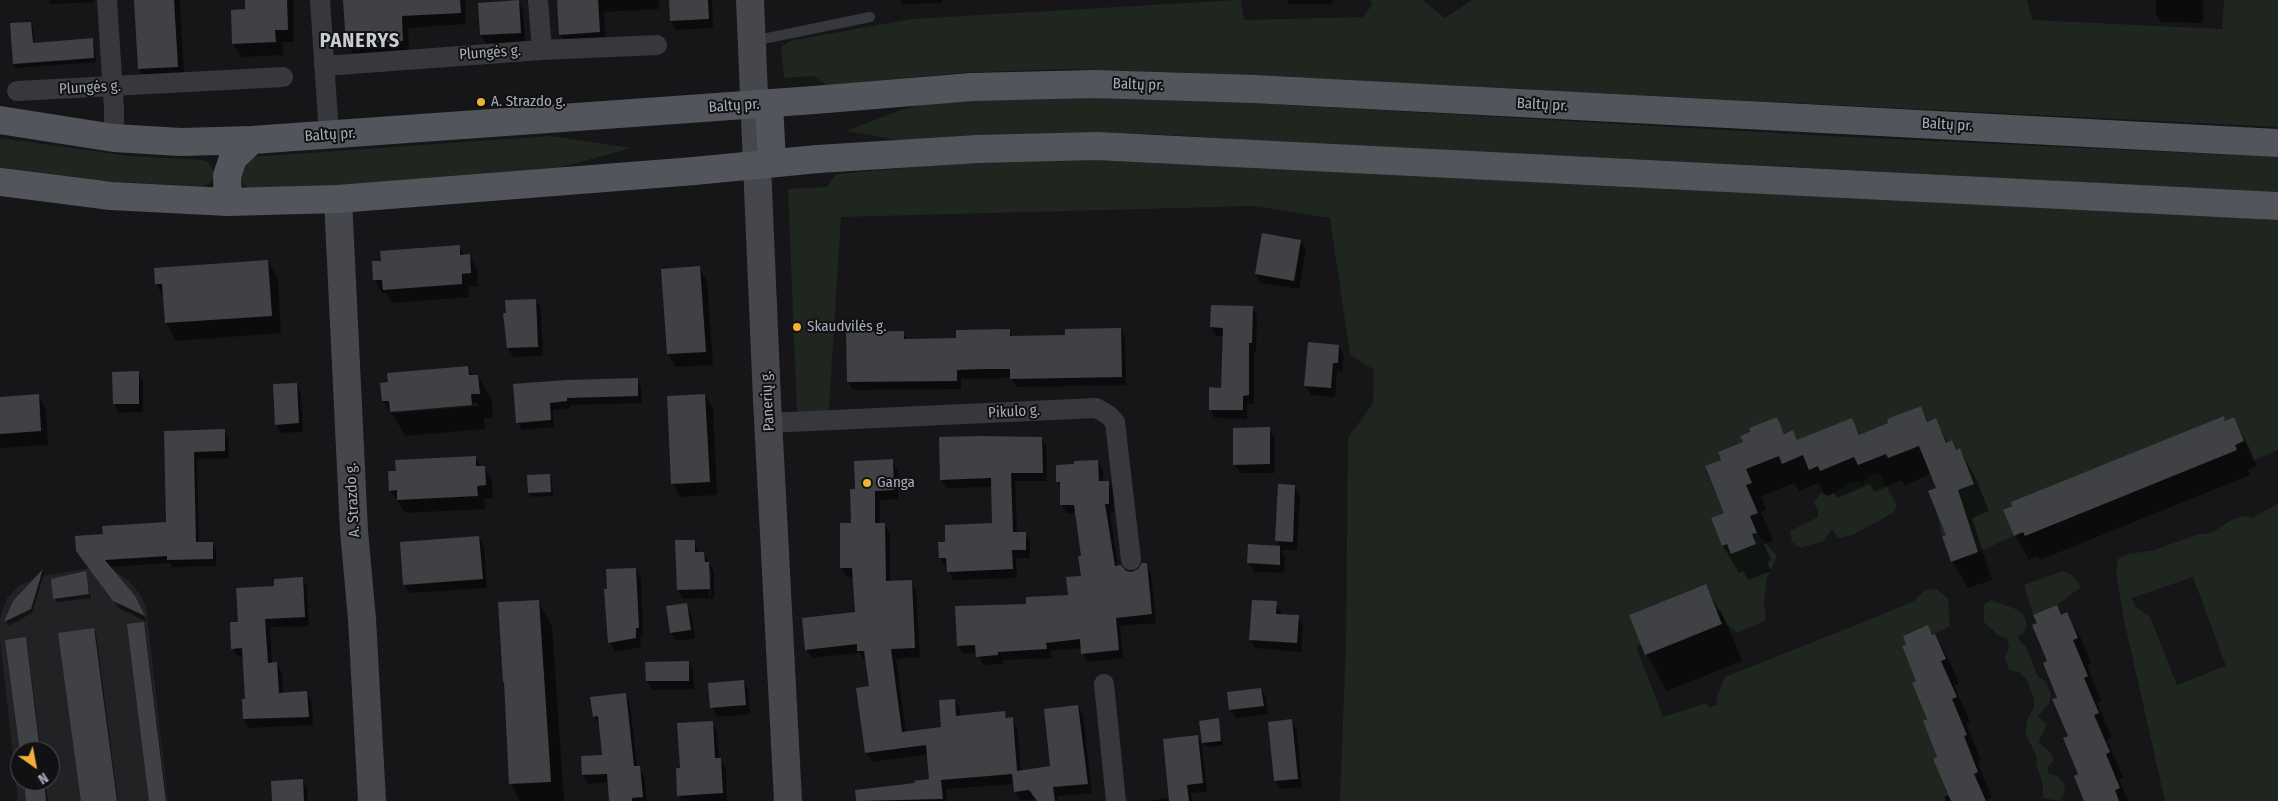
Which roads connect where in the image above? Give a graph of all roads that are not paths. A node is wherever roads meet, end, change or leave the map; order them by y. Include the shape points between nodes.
1 (107, 0) edge
2 (320, 0) edge
3 (538, 0) edge
4 (750, 0) edge
5 (870, 17) dead end
6 (752, 41) junction
7 (657, 45) dead end
8 (542, 50) junction
9 (324, 66) junction
10 (283, 77) dead end
11 (113, 88) junction
12 (17, 92) dead end
13 (769, 103) junction
14 (0, 120) edge
15 (329, 135) junction
16 (114, 138) junction
17 (252, 140) junction
18 (2278, 143) edge
19 (772, 164) junction
20 (0, 182) edge
21 (338, 199) junction
22 (228, 202) junction
23 (2278, 206) edge
24 (768, 423) junction
25 (1131, 560) dead end
26 (1104, 684) dead end
27 (785, 800) edge
28 (372, 801) edge
29 (1116, 801) edge

1 - 11 street
2 - 9 street
3 - 8 street
4 - 6 main road, Panerių g.
5 - 6 lane
6 - 24 main road, Panerių g.
7 - 8 street, Plungės g.
8 - 9 street, Plungės g.
9 - 15 street
10 - 11 street, Plungės g.
11 - 12 street, Plungės g.
11 - 16 street
13 - 15 main road, Baltų pr., bridge
13 - 18 main road, Baltų pr., bridge via 972,87 1094,84 1254,89
13 - 19 main road
14 - 16 main road, Baltų pr.
15 - 17 main road, Baltų pr.
16 - 17 main road, Baltų pr. via 181,142
17 - 22 main road via 233,158 227,176
19 - 21 main road, bridge
19 - 23 main road, bridge via 978,150 1097,146
20 - 22 main road via 111,196
21 - 22 main road
21 - 28 main road, A. Strazdo g. via 354,531
24 - 25 street, Pikulo g. via 1096,408 1115,422
24 - 27 main road, Panerių g.
26 - 29 street

